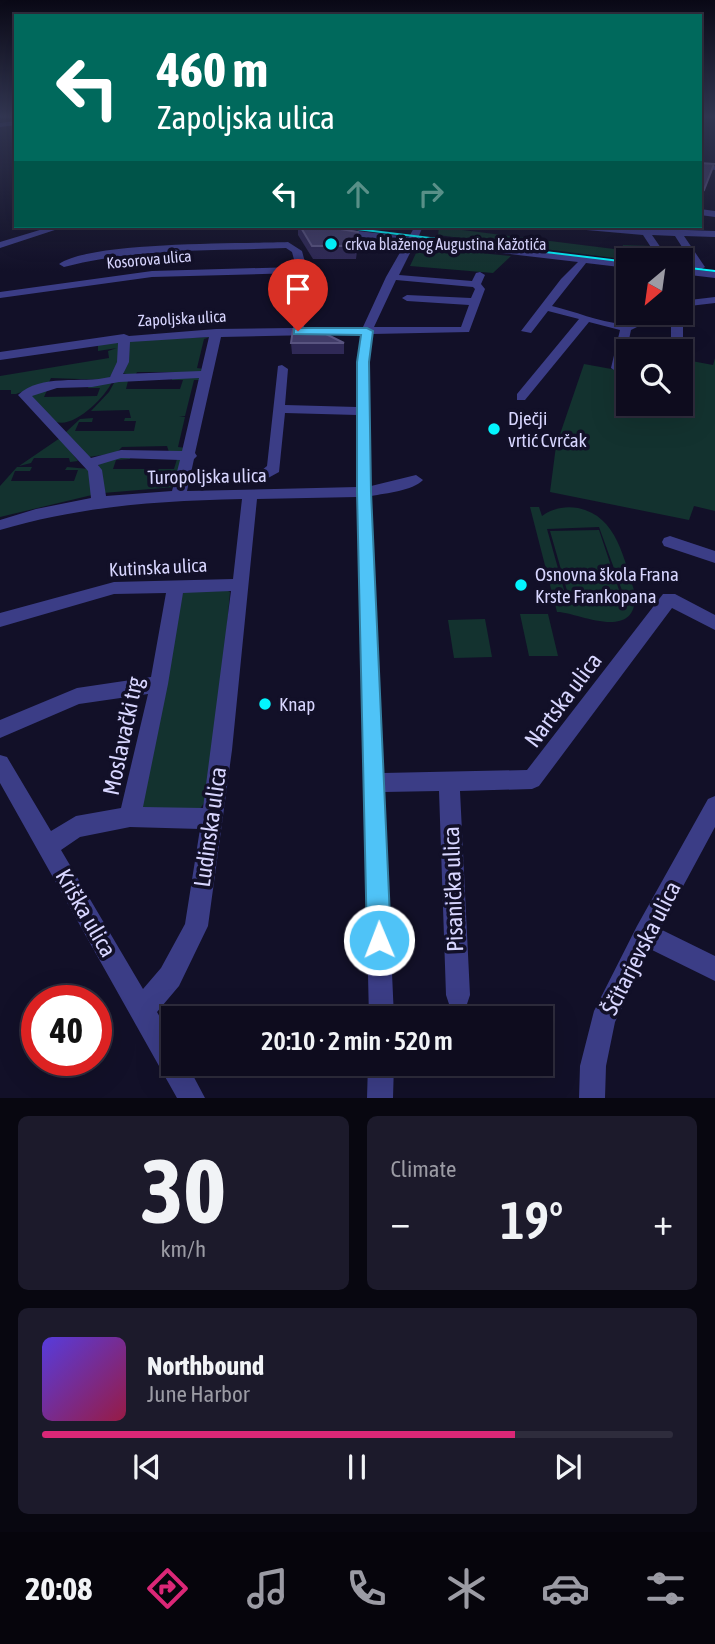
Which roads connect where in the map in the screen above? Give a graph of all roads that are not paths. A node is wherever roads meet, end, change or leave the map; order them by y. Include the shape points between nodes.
1 (55, 228) edge
2 (329, 228) edge
3 (595, 228) edge
4 (682, 231) edge
5 (416, 233) edge
6 (646, 233) junction
7 (715, 234) edge
8 (0, 245) edge
9 (656, 248) edge
10 (616, 263) edge
11 (64, 264) dead end
12 (582, 264) dead end
13 (302, 270) junction
14 (709, 273) edge
15 (391, 277) junction
16 (0, 295) edge
17 (407, 298) dead end
18 (715, 300) edge
19 (476, 302) junction
20 (693, 303) edge
21 (544, 307) junction
22 (585, 319) junction
23 (626, 327) joint
24 (298, 331) junction
25 (367, 331) junction
26 (527, 331) dead end
27 (216, 332) junction
28 (124, 337) junction
29 (623, 339) edge
30 (0, 356) edge
31 (282, 369) dead end
32 (206, 374) junction
33 (118, 377) junction
34 (521, 397) dead end
35 (279, 409) junction
36 (363, 411) junction
37 (190, 456) junction
38 (89, 463) junction
39 (259, 478) dead end
40 (416, 480) dead end
41 (364, 492) junction
42 (179, 494) junction
43 (250, 494) junction
44 (99, 500) junction
45 (0, 525) edge
46 (670, 542) dead end
47 (715, 557) edge
48 (238, 585) junction
49 (176, 586) junction
50 (0, 620) edge
51 (715, 623) edge
52 (159, 684) junction
53 (0, 729) edge
54 (0, 764) edge
55 (449, 782) junction
56 (376, 783) junction
57 (715, 806) edge
58 (130, 817) junction
59 (211, 818) junction
60 (48, 846) junction
61 (645, 934) junction
62 (715, 969) edge
63 (458, 995) dead end
64 (381, 1006) edge
65 (142, 1010) junction
66 (381, 1076) edge
67 (190, 1095) edge
68 (380, 1098) edge
69 (592, 1098) edge

1 - 8 street
2 - 5 street
3 - 6 street
4 - 6 street
4 - 7 street
4 - 14 street
5 - 10 street
5 - 15 street
6 - 9 street
11 - 13 street, Kosorova ulica via 116,252 294,248
12 - 21 street
13 - 16 street, Kosorova ulica via 140,275
13 - 24 street, Kosorova ulica
15 - 19 street via 478,279
15 - 25 street
17 - 19 street
18 - 20 street
19 - 25 street, Zapoljska ulica via 465,330
21 - 22 street
21 - 26 street
22 - 23 street
22 - 34 street
23 - 29 street
24 - 25 street, Zapoljska ulica
24 - 27 street, Zapoljska ulica
25 - 36 street
27 - 28 street, Zapoljska ulica
27 - 32 street
28 - 30 street, Zapoljska ulica
28 - 33 street
31 - 35 street
32 - 33 street
32 - 37 street
33 - 38 street via 99,383 50,383 24,395
35 - 36 street
35 - 39 street via 274,466
36 - 41 street
37 - 38 street via 121,454
37 - 42 street
38 - 44 street via 98,477
40 - 41 street, Turopoljska ulica
41 - 43 street, Turopoljska ulica
41 - 56 street
42 - 43 street, Turopoljska ulica
42 - 44 street, Turopoljska ulica
43 - 48 street, Ludinska ulica
44 - 45 street, Turopoljska ulica
46 - 47 street
48 - 49 street, Kutinska ulica
48 - 59 street, Ludinska ulica
49 - 50 street, Kutinska ulica via 114,588
49 - 52 street, Moslavački trg
51 - 55 street, Nartska ulica via 669,599 537,775 532,779
52 - 53 street via 77,696
52 - 58 street, Moslavački trg
54 - 60 street, Kriška ulica
55 - 56 street, Nartska ulica
55 - 63 street, Pisanička ulica
56 - 64 street
57 - 61 street, Ščitarjevska ulica
58 - 59 street, Moslavački trg
58 - 60 street via 76,827
59 - 65 street, Ludinska ulica via 196,926 170,977
60 - 65 street, Kriška ulica
61 - 62 street
61 - 69 street, Ščitarjevska ulica via 603,1020
65 - 67 street, Kriška ulica
66 - 68 street

